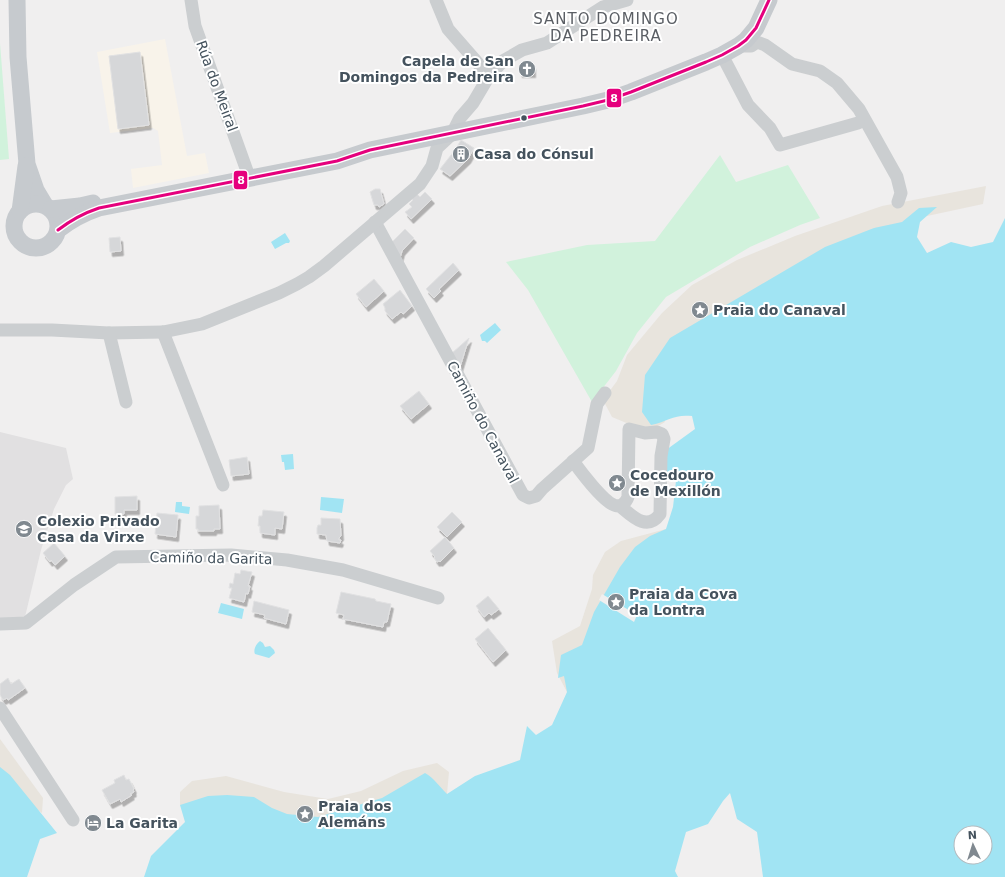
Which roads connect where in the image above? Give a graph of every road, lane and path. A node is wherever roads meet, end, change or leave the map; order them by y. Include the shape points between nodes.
1 (17, 0) edge
2 (191, 0) edge
3 (436, 0) edge
4 (627, 0) edge
5 (769, 0) edge
6 (742, 43) junction
7 (722, 55) junction
8 (489, 76) junction
9 (858, 123) dead end
10 (452, 134) junction
11 (370, 150) junction
12 (27, 164) junction
13 (239, 175) junction
14 (176, 189) junction
15 (898, 202) dead end
16 (48, 207) junction
17 (12, 216) edge
18 (375, 222) junction
19 (58, 230) junction
20 (0, 231) edge
21 (19, 240) junction
22 (0, 330) edge
23 (163, 332) junction
24 (109, 333) junction
25 (605, 392) dead end
26 (126, 402) dead end
27 (573, 461) junction
28 (224, 485) dead end
29 (620, 506) junction
30 (438, 598) dead end
31 (0, 624) edge
32 (0, 708) edge
33 (73, 820) dead end

1 - 12 main road via 18,57
2 - 13 street, Rúa do Meiral via 196,26
3 - 8 street via 448,29
4 - 8 street via 603,7 547,43 522,50 503,61
5 - 6 main road via 756,28
6 - 7 main road
6 - 15 street via 751,46 757,42 765,45 792,64 820,71 837,83 859,109 897,177 901,193
7 - 9 street via 748,105 770,128 780,145
7 - 10 main road via 608,100
8 - 10 street
10 - 11 main road
10 - 18 street via 438,148 432,166 420,184
11 - 13 main road via 337,161
11 - 13 main road via 332,154
12 - 16 main road via 36,190
12 - 17 main road
13 - 14 main road
14 - 16 main road via 80,206
14 - 19 main road via 84,213
16 - 17 main road via 30,204
16 - 19 main road via 56,215
17 - 21 main road
18 - 23 street via 324,266 297,284 202,324
18 - 27 street, Camiño do Canaval via 523,495 530,498 536,496
19 - 21 main road via 50,243 43,247 28,246
20 - 21 main road
22 - 24 street
23 - 24 street
23 - 28 street
24 - 26 street
25 - 27 street, Camiño do Canaval via 597,404 588,448
27 - 29 street via 606,499 614,506
29 - 29 street via 626,503 628,497 629,430 662,434 664,439 661,456 660,514 656,520 647,523 633,518
30 - 31 street, Camiño da Garita via 343,570 287,560 231,555 116,557 74,585 26,623
32 - 33 street

